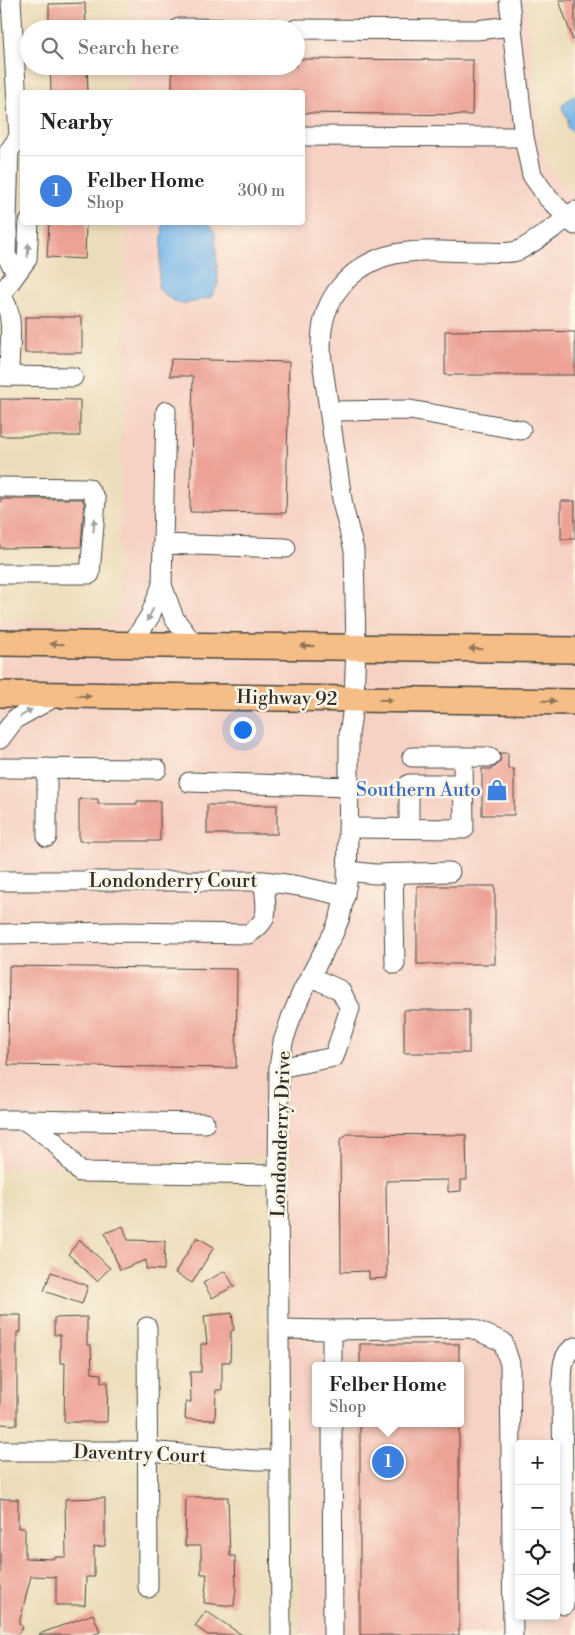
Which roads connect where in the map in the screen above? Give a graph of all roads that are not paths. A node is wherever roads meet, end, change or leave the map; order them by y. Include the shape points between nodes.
1 (11, 0) edge
2 (509, 0) edge
3 (512, 26) junction
4 (305, 29) edge
5 (20, 126) edge
6 (305, 136) edge
7 (524, 137) junction
8 (20, 141) edge
9 (10, 197) edge
10 (573, 218) edge
11 (29, 225) edge
12 (16, 273) junction
13 (0, 296) edge
14 (5, 376) edge
15 (72, 377) dead end
16 (166, 411) dead end
17 (330, 412) junction
18 (521, 430) dead end
19 (0, 487) edge
20 (163, 544) junction
21 (286, 548) dead end
22 (0, 574) edge
23 (162, 585) junction
24 (0, 643) edge
25 (131, 645) junction
26 (194, 646) junction
27 (356, 647) junction
28 (575, 650) edge
29 (0, 694) edge
30 (58, 695) junction
31 (354, 699) junction
32 (575, 702) edge
33 (0, 739) edge
34 (412, 757) dead end
35 (463, 757) junction
36 (490, 757) dead end
37 (0, 768) edge
38 (47, 768) junction
39 (158, 769) dead end
40 (189, 782) dead end
41 (463, 784) junction
42 (349, 787) junction
43 (349, 828) junction
44 (409, 828) junction
45 (47, 837) dead end
46 (348, 872) junction
47 (450, 872) dead end
48 (393, 873) junction
49 (0, 881) edge
50 (264, 881) junction
51 (345, 896) junction
52 (0, 934) edge
53 (395, 964) dead end
54 (312, 977) junction
55 (279, 1068) junction
56 (0, 1120) edge
57 (24, 1120) junction
58 (205, 1123) dead end
59 (278, 1175) junction
60 (147, 1327) dead end
61 (280, 1329) junction
62 (332, 1330) junction
63 (575, 1347) edge
64 (332, 1362) edge
65 (332, 1427) edge
66 (0, 1450) edge
67 (146, 1451) junction
68 (280, 1460) junction
69 (148, 1588) dead end
70 (564, 1604) dead end
71 (281, 1635) edge
72 (333, 1635) edge
73 (513, 1635) edge

1 - 5 street
2 - 3 street
3 - 4 street via 476,30
3 - 7 street
6 - 7 street
7 - 10 street via 532,175 548,198
8 - 9 street via 9,151
9 - 12 street via 6,255
10 - 17 street, Londonderry Drive via 518,251 402,252 383,256 361,267 335,293 322,323 320,348
12 -> 11 street via 27,259
12 - 13 street
13 - 14 street via 9,311
14 - 15 street
16 - 20 street
17 - 18 street via 410,410
17 - 27 street, Londonderry Drive via 343,506 354,550
22 -> 19 street via 90,574 96,500 88,488
20 - 21 street
20 - 23 street
23 -> 25 street via 150,616
23 - 26 street via 174,618
25 -> 24 main road
25 - 26 main road
27 -> 26 main road
28 -> 27 main road
27 - 31 street, Londonderry Drive
29 - 30 main road, Highway 92
30 -> 31 main road, Highway 92
33 -> 30 street via 16,719
31 -> 32 main road, Highway 92
31 - 42 street, Londonderry Drive via 349,735
34 - 35 street
35 - 36 street
35 - 41 street
37 - 38 street
38 - 39 street
38 - 45 street
40 - 42 street
41 - 44 street via 409,784
41 - 44 street via 464,829
42 - 43 street, Londonderry Drive
43 - 44 street
43 - 46 street, Londonderry Drive
46 - 48 street
46 - 51 street, Londonderry Drive
47 - 48 street
48 - 53 street
49 - 50 street, Londonderry Court
50 - 51 street, Londonderry Court
50 - 52 street via 266,916 260,926 248,934
51 - 54 street, Londonderry Drive via 334,932
54 - 55 street, Londonderry Drive via 291,1018
54 - 55 street via 340,990 350,1008 334,1056
55 - 59 street, Londonderry Drive
56 - 57 street
57 - 58 street
57 - 59 street via 54,1141 80,1172
59 - 61 street, Londonderry Drive
60 - 67 street
61 - 62 street
61 - 68 street, Londonderry Drive
62 - 64 street
62 - 73 street via 471,1328 503,1342 510,1364
63 - 70 street via 564,1358 562,1391
65 - 72 street
66 - 67 street, Daventry Court
67 - 68 street, Daventry Court
67 - 69 street
68 - 71 street, Londonderry Drive

